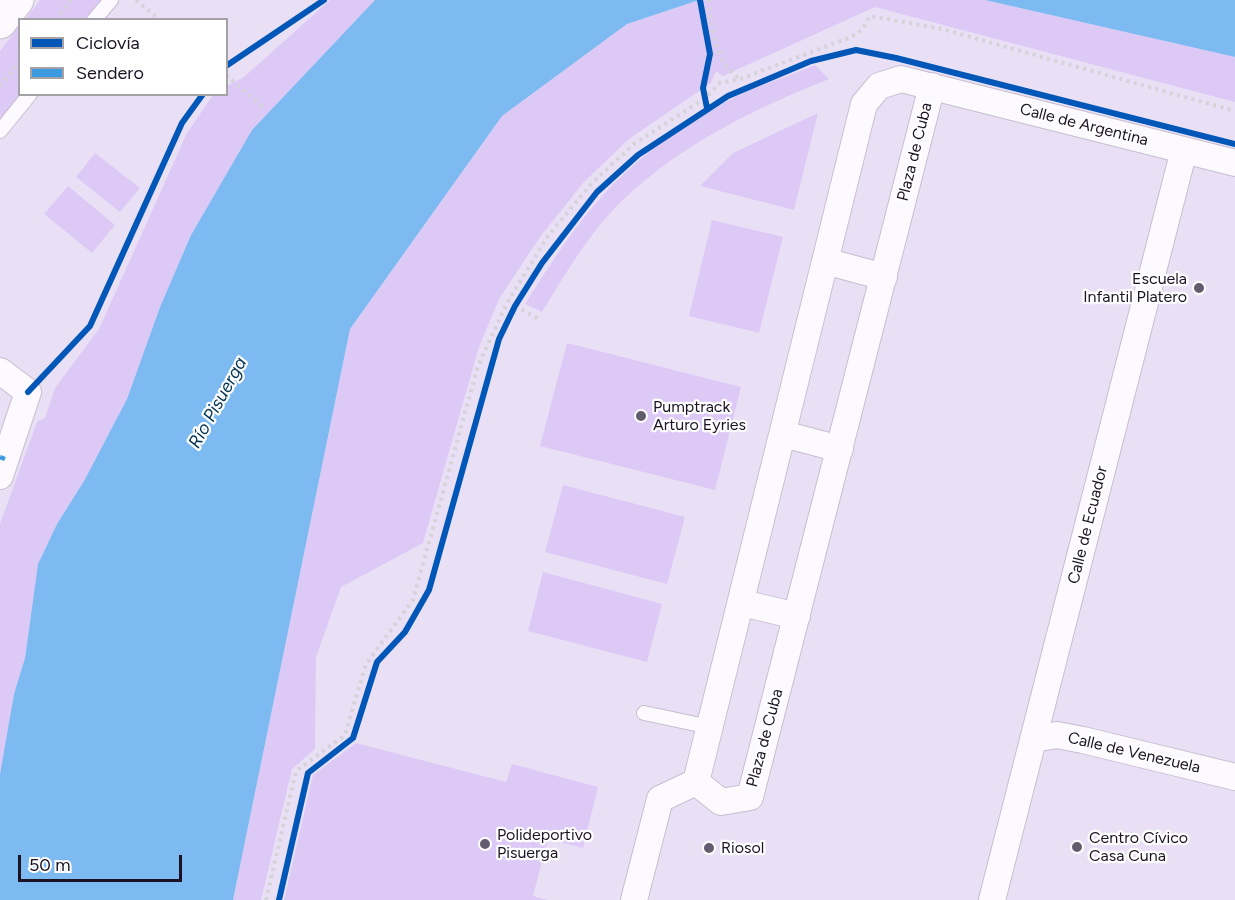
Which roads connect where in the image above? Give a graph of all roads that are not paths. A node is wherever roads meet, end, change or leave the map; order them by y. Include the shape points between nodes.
1 (17, 0) edge
2 (111, 0) edge
3 (96, 18) edge
4 (0, 22) edge
5 (932, 86) junction
6 (28, 96) edge
7 (0, 131) edge
8 (1184, 150) junction
9 (1235, 163) edge
10 (825, 261) junction
11 (884, 277) junction
12 (0, 371) edge
13 (783, 434) junction
14 (840, 449) junction
15 (2, 464) edge
16 (742, 603) junction
17 (797, 616) junction
18 (644, 713) dead end
19 (710, 727) junction
20 (1033, 739) junction
21 (1235, 777) edge
22 (696, 782) junction
23 (634, 900) edge
24 (992, 900) edge

1 - 4 main road
2 - 3 lane
5 - 8 street, Calle de Argentina
5 - 10 street, Plaza de Cuba via 901,79 889,81 879,86 864,104
5 - 11 street, Plaza de Cuba
6 - 7 lane
8 - 9 street, Calle de Argentina
8 - 20 street, Calle de Ecuador
10 - 11 street
10 - 13 street, Plaza de Cuba
11 - 14 street, Plaza de Cuba
12 - 15 street via 28,392
13 - 14 street
13 - 16 street, Plaza de Cuba
14 - 17 street, Plaza de Cuba
16 - 17 street
16 - 19 street, Plaza de Cuba
17 - 22 street, Plaza de Cuba via 750,797 721,802
18 - 19 lane
19 - 22 street, Plaza de Cuba
20 - 21 street, Calle de Venezuela via 1057,735
20 - 24 street, Calle de Ecuador
22 - 23 street via 660,800

